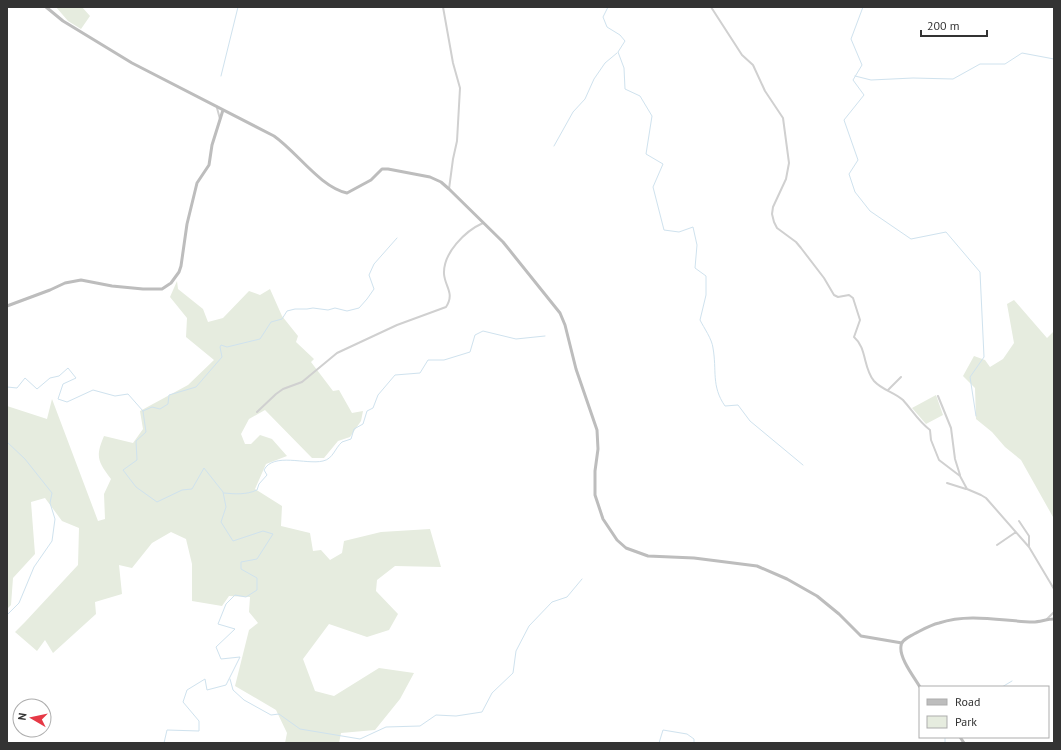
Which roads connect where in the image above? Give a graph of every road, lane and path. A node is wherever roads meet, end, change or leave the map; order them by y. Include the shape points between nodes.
1 (46, 7) edge
2 (443, 7) edge
3 (711, 7) edge
4 (216, 107) junction
5 (223, 110) junction
6 (221, 119) junction
7 (450, 189) junction
8 (484, 222) junction
9 (7, 306) edge
10 (901, 377) dead end
11 (888, 390) junction
12 (938, 396) dead end
13 (257, 412) dead end
14 (960, 476) junction
15 (947, 483) dead end
16 (968, 489) junction
17 (1019, 521) dead end
18 (1016, 532) junction
19 (997, 545) dead end
20 (1030, 547) junction
21 (1054, 589) edge
22 (1054, 612) edge
23 (1046, 619) junction
24 (1054, 619) edge
25 (902, 643) junction
26 (919, 686) edge

1 - 4 street via 63,21 132,63
2 - 7 street via 460,88 457,141
3 - 11 street via 742,54 753,65 765,91 783,118 789,163 786,179 773,207 774,222 777,228 802,248 834,295 849,295 853,298 860,320 854,337 859,341 868,371 874,381
4 - 5 street
4 - 6 street
5 - 6 street
5 - 7 street via 285,143 322,180 343,192 347,193 363,185 382,169 430,177
6 - 9 street via 208,165 197,183 186,224 179,272 170,283 162,289 144,289 81,280 65,283
7 - 8 street
8 - 13 street via 460,239 449,255 444,274 450,299 446,307 397,325 337,353 302,382 276,394
8 - 25 street via 503,241 560,313 597,430 595,495 603,520 617,540 626,548 648,556 694,558 757,566 816,596 861,636
10 - 11 street
11 - 14 street via 902,400 930,430 939,460
12 - 14 street via 951,428
14 - 16 street
15 - 16 street
16 - 18 street via 986,498
17 - 20 street via 1029,536
18 - 19 street
18 - 20 street
20 - 21 street
22 - 23 street
23 - 24 street
23 - 25 street via 1035,622 979,617 951,620 932,625
25 - 26 street via 902,654

